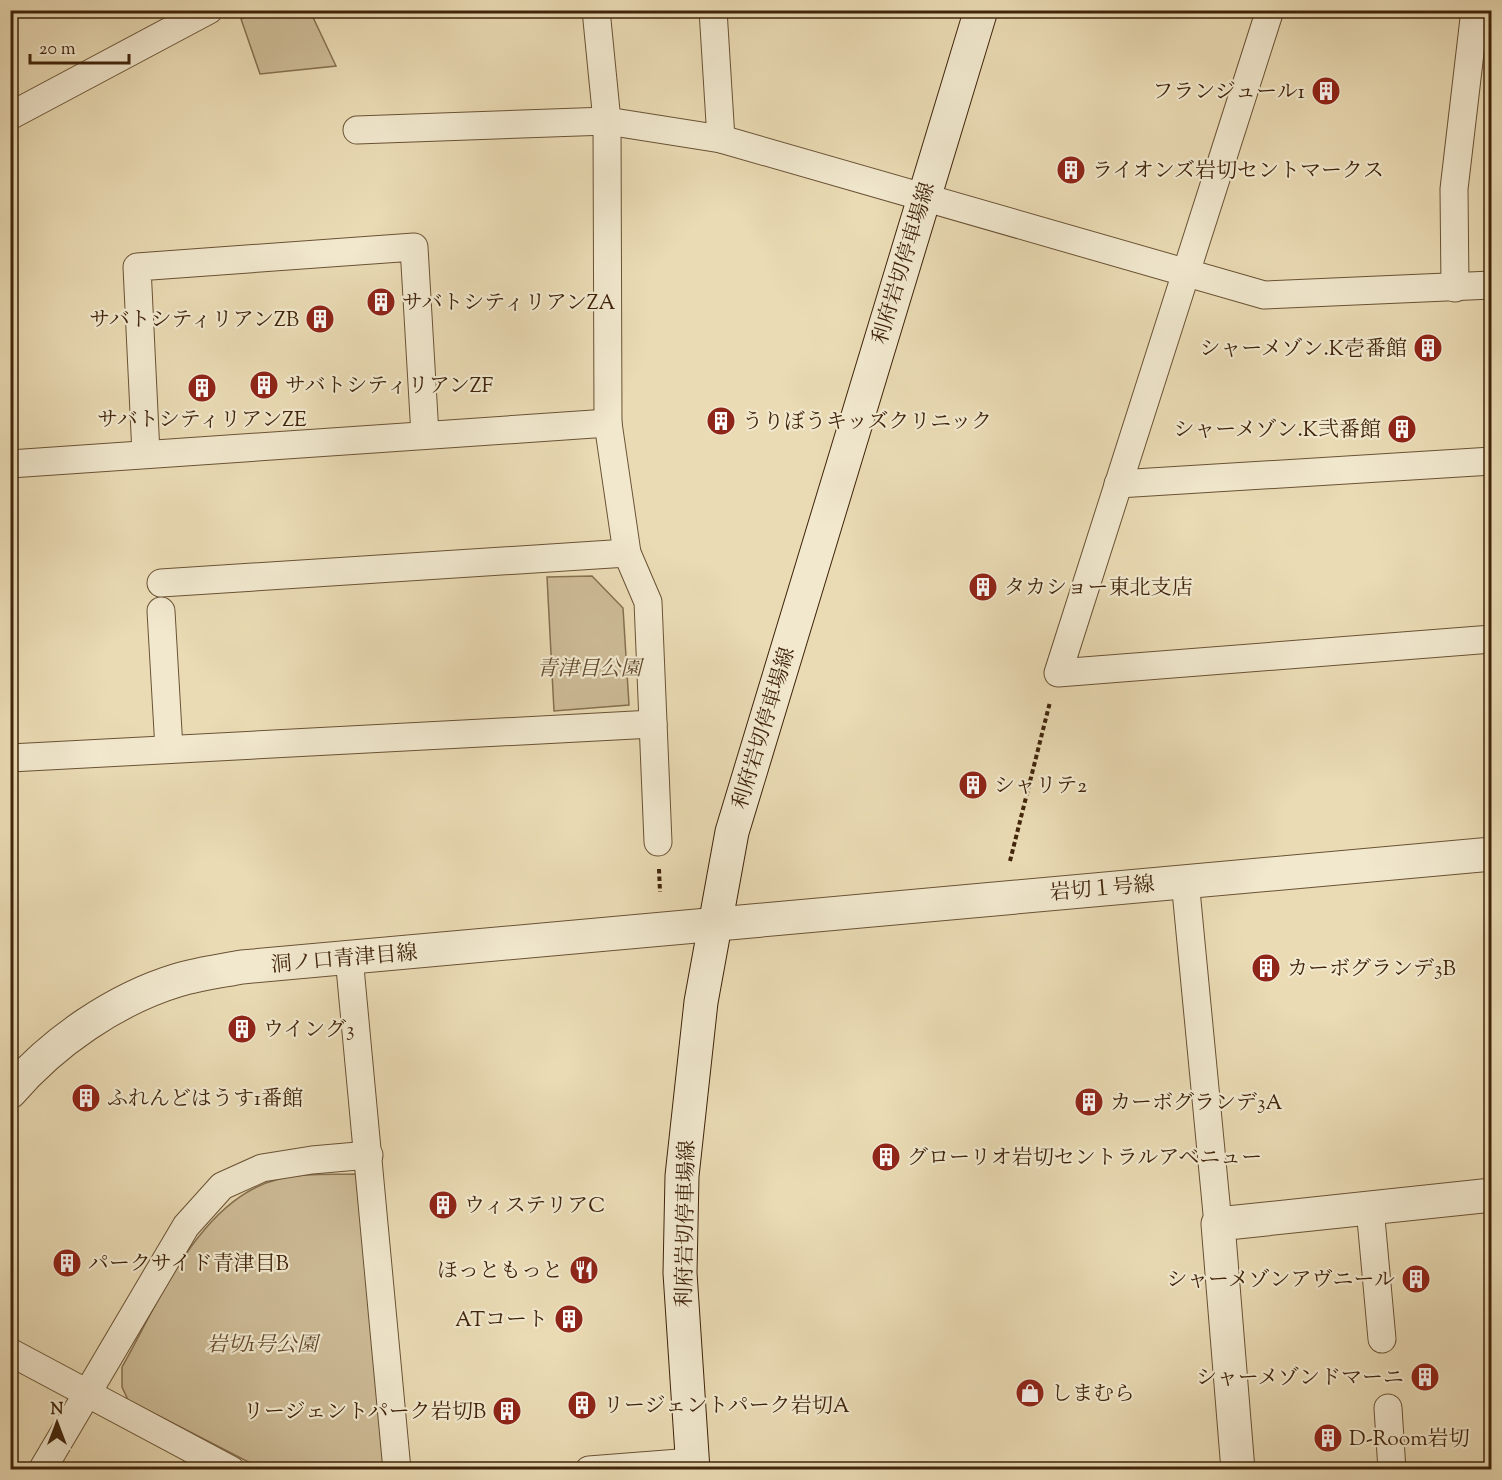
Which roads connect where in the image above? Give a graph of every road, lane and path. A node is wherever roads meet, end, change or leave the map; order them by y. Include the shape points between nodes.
1 (209, 10) edge
2 (596, 10) edge
3 (713, 10) edge
4 (981, 10) edge
5 (1270, 10) edge
6 (1475, 10) edge
7 (10, 116) edge
8 (607, 121) junction
9 (357, 130) dead end
10 (721, 139) junction
11 (922, 198) junction
12 (1186, 274) junction
13 (1491, 285) edge
14 (1455, 288) junction
15 (608, 423) junction
16 (424, 435) junction
17 (146, 454) junction
18 (1491, 461) edge
19 (10, 464) edge
20 (1118, 484) junction
21 (627, 552) junction
22 (161, 583) dead end
23 (161, 611) dead end
24 (1491, 639) edge
25 (1058, 673) junction
26 (653, 724) junction
27 (169, 749) junction
28 (10, 758) edge
29 (658, 842) dead end
30 (1491, 854) edge
31 (1010, 861) dead end
32 (1185, 880) junction
33 (714, 925) junction
34 (350, 957) junction
35 (10, 1092) edge
36 (369, 1155) junction
37 (1491, 1195) edge
38 (1370, 1208) junction
39 (1218, 1224) junction
40 (1382, 1339) dead end
41 (10, 1352) edge
42 (88, 1394) junction
43 (1388, 1408) dead end
44 (692, 1466) edge
45 (42, 1470) edge
46 (231, 1470) edge
47 (396, 1470) edge
48 (589, 1470) edge
49 (1238, 1470) edge
50 (1392, 1470) edge

1 - 7 street
2 - 8 street
3 - 10 street
4 - 11 street, 利府岩切停車場線
5 - 12 street
6 - 14 street via 1454,189
8 - 9 street
8 - 10 street
8 - 15 street
10 - 11 street
11 - 12 street
11 - 33 street, 利府岩切停車場線 via 732,832
12 - 14 street via 1264,295
12 - 20 street
13 - 14 street
15 - 16 street
15 - 21 street
16 - 17 street
16 - 17 street via 414,247 137,267
17 - 19 street
18 - 20 street
20 - 25 street
21 - 22 street
21 - 26 street via 648,602
23 - 27 street
24 - 25 street
25 - 31 path
26 - 27 street
26 - 29 street
27 - 28 street
30 - 32 street, 岩切１号線
32 - 33 street, 岩切１号線
32 - 39 street
33 - 34 street, 洞ノ口青津目線
33 - 44 street, 利府岩切停車場線 via 701,1002 682,1176 680,1273
34 - 35 street, 洞ノ口青津目線 via 242,967 178,981 124,1003 79,1031 32,1066
34 - 36 street
36 - 42 street via 262,1168 222,1185 186,1226
36 - 47 street
37 - 38 street
38 - 39 street
38 - 40 street
39 - 49 street
41 - 42 street
42 - 45 street
42 - 46 street
43 - 50 street
44 - 48 street

